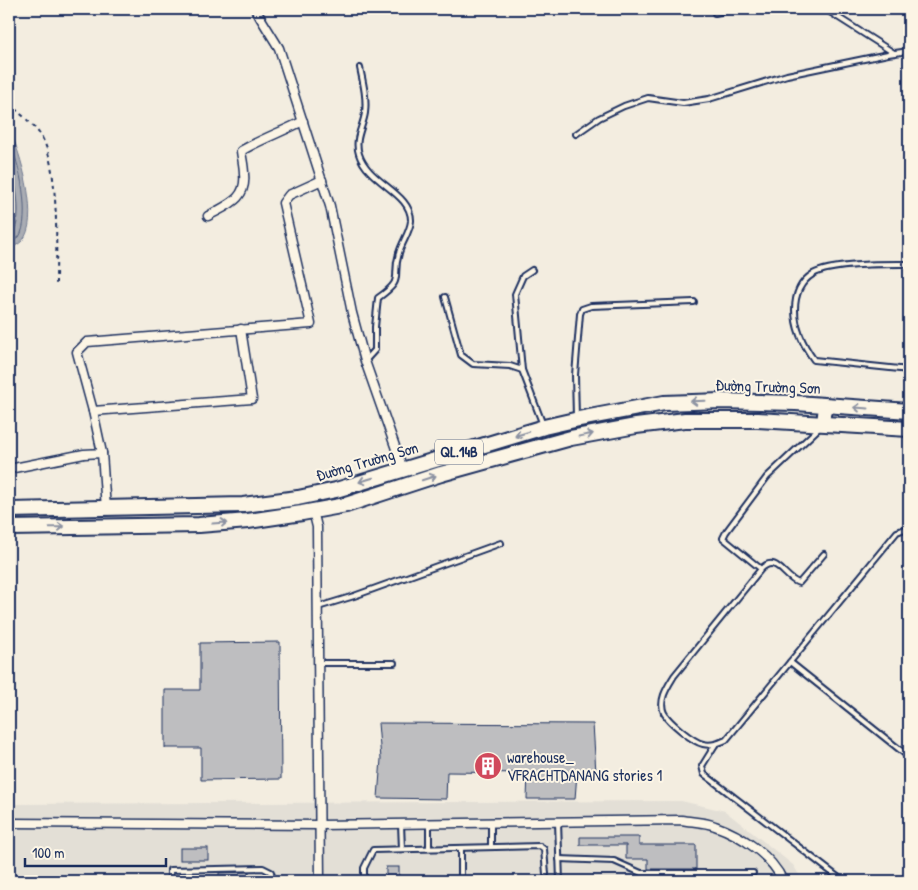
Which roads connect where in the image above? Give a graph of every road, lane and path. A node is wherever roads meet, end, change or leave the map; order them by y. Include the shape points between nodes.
1 (255, 9) edge
2 (733, 9) edge
3 (825, 9) edge
4 (715, 13) dead end
5 (909, 51) edge
6 (894, 53) junction
7 (360, 68) dead end
8 (9, 103) edge
9 (303, 121) junction
10 (576, 134) dead end
11 (322, 180) junction
12 (208, 216) dead end
13 (909, 264) edge
14 (532, 270) dead end
15 (56, 284) dead end
16 (445, 297) dead end
17 (694, 302) dead end
18 (241, 329) junction
19 (365, 361) junction
20 (522, 370) junction
21 (909, 370) edge
22 (825, 406) junction
23 (93, 411) junction
24 (909, 411) edge
25 (576, 420) junction
26 (823, 424) junction
27 (544, 427) junction
28 (909, 429) edge
29 (102, 453) junction
30 (9, 469) edge
31 (403, 469) junction
32 (106, 509) junction
33 (9, 510) edge
34 (313, 511) junction
35 (9, 528) edge
36 (909, 531) edge
37 (501, 543) dead end
38 (824, 554) dead end
39 (761, 569) junction
40 (318, 607) junction
41 (790, 662) junction
42 (318, 663) junction
43 (394, 663) dead end
44 (715, 745) junction
45 (909, 756) edge
46 (558, 822) junction
47 (9, 823) edge
48 (491, 823) junction
49 (401, 824) junction
50 (430, 824) junction
51 (320, 825) junction
52 (491, 847) junction
53 (430, 848) junction
54 (461, 848) junction
55 (402, 849) junction
56 (559, 859) junction
57 (753, 873) dead end
58 (546, 874) dead end
59 (170, 881) edge
60 (273, 881) edge
61 (320, 881) edge
62 (364, 881) edge
63 (461, 881) edge
64 (560, 881) edge
65 (783, 881) edge
66 (843, 881) edge

1 - 9 street via 279,48
2 - 4 lane
3 - 6 lane
5 - 6 lane
6 - 10 lane via 787,75 709,99 683,103 648,98 599,118
7 - 19 lane via 366,103 358,138 359,154 368,170 405,202 411,221 399,253 397,279 378,298 375,350
8 - 15 path via 40,134 48,152 56,209
9 - 11 street
9 - 12 street via 241,150 244,189 236,200
11 - 18 street via 289,195 283,203 311,324
11 - 19 street
13 - 21 lane via 871,264 814,273 802,283 795,300 795,319 803,346 814,360
14 - 20 lane via 523,276 515,294
16 - 20 lane via 461,355 473,364 510,366
17 - 25 lane via 582,309 575,375
18 - 23 street via 87,342 77,352
18 - 23 street via 252,399
19 - 31 street
20 - 27 lane
24 -> 22 highway, Đường Trường Sơn / QL.14B
22 -> 25 highway, Đường Trường Sơn / QL.14B via 740,401 684,402
22 - 26 main road
23 - 29 street
25 - 27 highway, Đường Trường Sơn / QL.14B
26 - 28 highway, Đường Trường Sơn / QL.14B
34 -> 26 highway, Đường Trường Sơn / QL.14B via 562,440 606,431 685,420
26 - 39 lane via 756,490 723,538
27 -> 31 highway, Đường Trường Sơn / QL.14B
29 - 30 street
29 - 32 street
31 -> 32 highway, Đường Trường Sơn / QL.14B via 336,490 270,502
32 - 33 highway, Đường Trường Sơn / QL.14B
35 -> 34 highway, Đường Trường Sơn / QL.14B via 199,525
34 - 40 street via 317,527
36 - 41 lane via 897,532
37 - 40 lane
38 - 39 lane via 799,583 775,564 766,564
39 - 44 lane via 665,690 663,712 688,736 703,744
40 - 42 street
41 - 44 lane via 726,740
41 - 45 lane
42 - 43 lane
42 - 51 street
44 - 66 lane via 702,766 704,774
46 - 48 street
46 - 56 lane
46 - 65 street via 681,820 715,826 767,857
47 - 51 street
48 - 50 street
48 - 52 lane
49 - 50 street
49 - 51 street
49 - 55 lane
50 - 53 lane
51 - 61 street
52 - 54 lane
52 - 58 lane via 540,846 544,849
53 - 54 lane
53 - 55 lane
54 - 63 lane
55 - 62 lane via 373,850 364,868
56 - 57 lane via 614,861 641,873
56 - 64 lane
59 - 60 lane via 170,870 263,868 271,872

